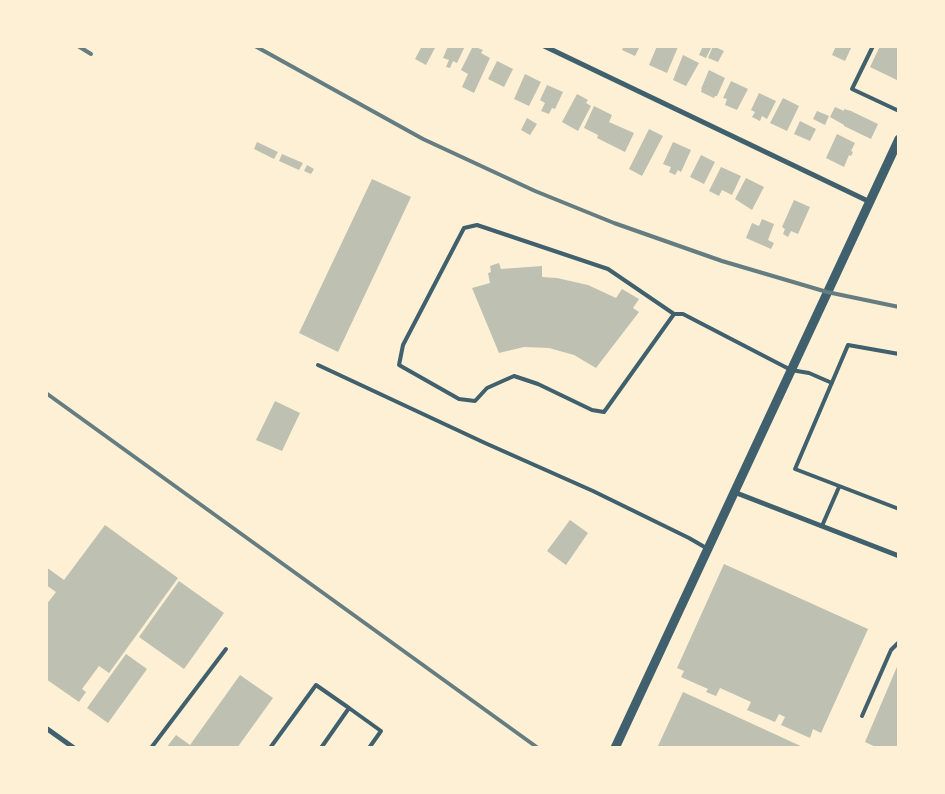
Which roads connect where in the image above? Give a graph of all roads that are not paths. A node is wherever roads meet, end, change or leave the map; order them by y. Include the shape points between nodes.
1 (544, 46) edge
2 (873, 46) edge
3 (899, 111) edge
4 (899, 139) edge
5 (870, 202) junction
6 (674, 314) junction
7 (899, 354) edge
8 (318, 365) dead end
9 (791, 370) junction
10 (832, 383) junction
11 (839, 487) junction
12 (734, 492) junction
13 (899, 509) edge
14 (822, 526) junction
15 (708, 549) junction
16 (899, 556) edge
17 (899, 642) edge
18 (226, 649) dead end
19 (349, 708) junction
20 (862, 716) dead end
21 (46, 728) edge
22 (74, 748) edge
23 (152, 748) edge
24 (270, 748) edge
25 (321, 748) edge
26 (369, 748) edge
27 (615, 748) edge

1 - 5 street
2 - 3 lane via 852,89
4 - 5 street
5 - 9 street
6 - 6 lane via 604,412 592,410 514,376 487,388 475,401 459,399 399,365 403,344 464,228 478,225 608,269
6 - 9 lane via 684,314
7 - 10 lane via 848,345
8 - 15 lane via 593,491
9 - 10 lane via 809,373
9 - 12 street
10 - 11 lane via 795,470
11 - 13 lane
11 - 14 lane
12 - 14 street
12 - 15 street
14 - 16 street
15 - 27 street
17 - 20 lane via 891,650
18 - 23 lane
19 - 24 lane via 316,685
19 - 25 lane
19 - 26 lane via 381,731
21 - 22 street

